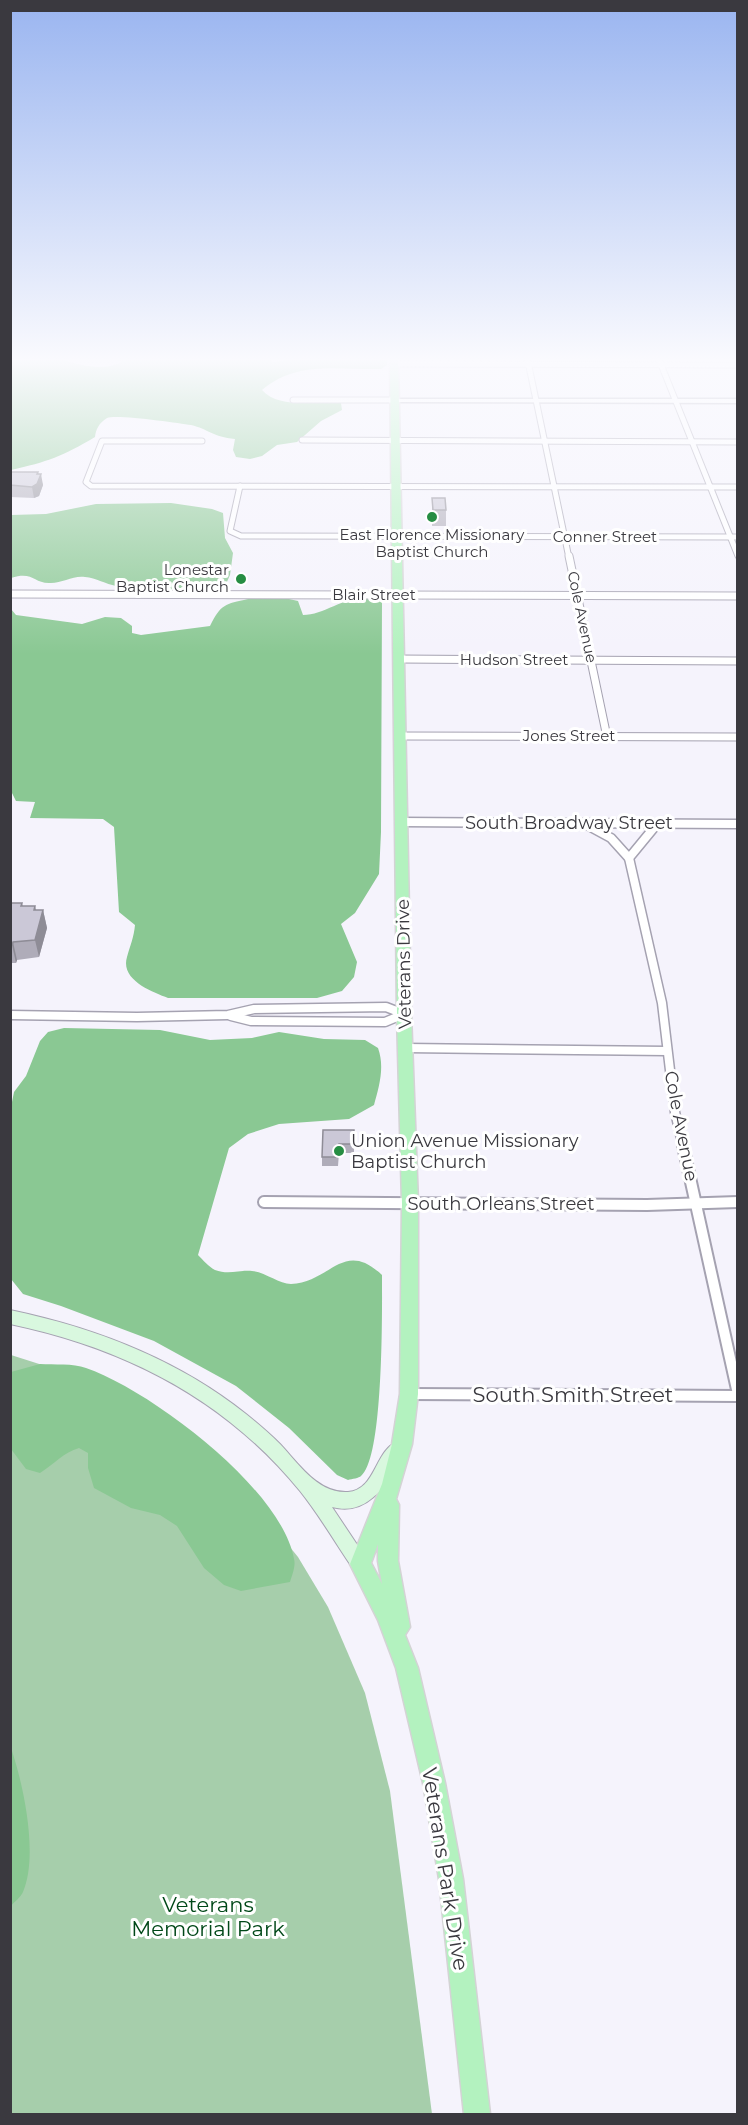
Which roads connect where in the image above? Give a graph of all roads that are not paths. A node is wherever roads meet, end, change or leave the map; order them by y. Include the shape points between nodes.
1 (96, 456) edge
2 (395, 456) edge
3 (548, 456) edge
4 (698, 456) edge
5 (240, 486) junction
6 (396, 486) junction
7 (554, 487) junction
8 (710, 487) junction
9 (738, 487) edge
10 (397, 537) junction
11 (565, 537) junction
12 (729, 537) junction
13 (738, 537) edge
14 (738, 556) edge
15 (10, 594) edge
16 (398, 595) junction
17 (577, 596) junction
18 (738, 596) edge
19 (398, 659) junction
20 (591, 660) junction
21 (738, 661) edge
22 (400, 736) junction
23 (607, 737) junction
24 (738, 737) edge
25 (401, 822) junction
26 (573, 823) junction
27 (657, 824) junction
28 (738, 824) edge
29 (628, 858) junction
30 (404, 1014) junction
31 (10, 1015) edge
32 (228, 1015) junction
33 (406, 1048) junction
34 (667, 1051) junction
35 (264, 1202) dead end
36 (738, 1202) edge
37 (410, 1203) junction
38 (696, 1204) junction
39 (10, 1317) edge
40 (409, 1394) junction
41 (738, 1395) edge
42 (402, 1444) junction
43 (301, 1479) junction
44 (392, 1484) junction
45 (360, 1564) junction
46 (407, 1668) junction
47 (477, 2115) edge

1 - 5 street via 86,479 91,486
2 - 6 main road, Veterans Drive
3 - 7 street, Cole Avenue
4 - 8 street
5 - 6 street
5 - 10 street, Conner Street via 230,531 241,536
6 - 7 street
6 - 10 main road, Veterans Drive
7 - 8 street
7 - 11 street, Cole Avenue
8 - 9 street
8 - 12 street
10 - 11 street, Conner Street
10 - 16 main road, Veterans Drive
11 - 12 street, Conner Street
11 - 17 street, Cole Avenue
12 - 13 street, Conner Street
12 - 14 street
15 - 16 street, Blair Street
16 - 17 street, Blair Street
16 - 19 main road, Veterans Drive
17 - 18 street, Blair Street
17 - 20 street, Cole Avenue
19 - 20 street, Hudson Street
19 - 22 main road, Veterans Drive
20 - 21 street, Hudson Street
20 - 23 street, Cole Avenue
22 - 23 street, Jones Street
22 - 25 main road, Veterans Drive
23 - 24 street, Jones Street
25 - 26 street, South Broadway Street
25 - 30 main road, Veterans Drive
26 - 27 street, South Broadway Street
26 - 29 street, Cole Avenue via 608,835
27 - 28 street, South Broadway Street
27 - 29 street
29 - 34 street, Cole Avenue via 662,1003
30 - 32 street via 386,1007 254,1009
30 - 32 street via 385,1022 251,1021
30 - 33 main road, Veterans Drive
31 - 32 street
33 - 34 street
33 - 37 main road, Veterans Drive
34 - 38 street, Cole Avenue via 675,1112
35 - 37 street, South Orleans Street
36 - 38 street, South Orleans Street
37 - 38 street, South Orleans Street
37 - 40 main road, Veterans Drive
38 - 41 street, Cole Avenue
39 - 43 main road via 60,1328 152,1362 229,1411
40 - 41 street, South Smith Street
40 - 42 main road, Veterans Drive
42 - 43 main road via 369,1492 357,1498 329,1498
42 - 44 main road, Veterans Drive
43 - 45 main road
44 - 45 main road, Veterans Drive
44 - 46 main road via 388,1561
45 - 46 main road, Veterans Park Drive via 386,1614
46 - 47 main road, Veterans Park Drive via 434,1783 451,1880

